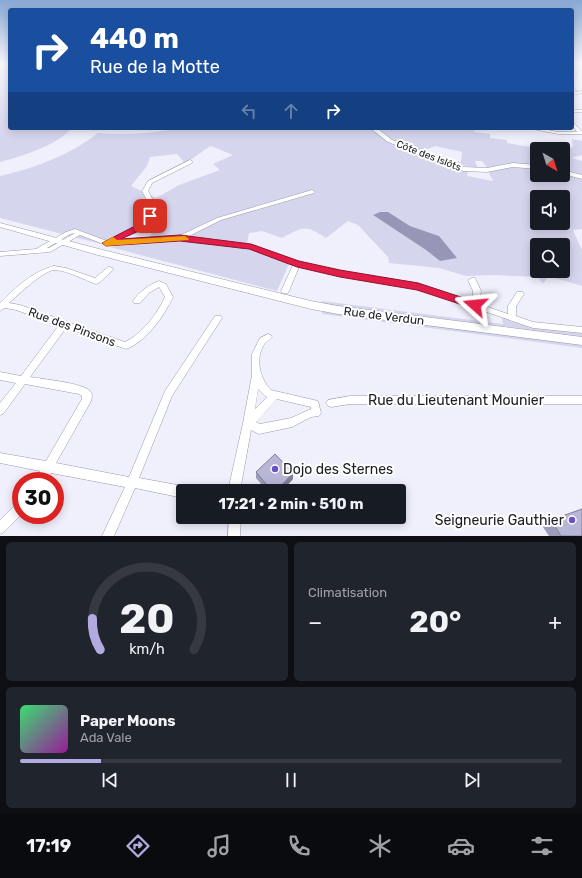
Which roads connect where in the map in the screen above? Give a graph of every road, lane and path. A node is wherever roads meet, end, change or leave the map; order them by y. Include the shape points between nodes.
1 (574, 124) edge
2 (376, 130) edge
3 (541, 130) edge
4 (581, 132) edge
5 (190, 162) dead end
6 (530, 166) edge
7 (570, 174) edge
8 (582, 177) edge
9 (312, 192) dead end
10 (0, 222) edge
11 (0, 225) edge
12 (180, 238) junction
13 (61, 241) junction
14 (106, 243) junction
15 (0, 254) edge
16 (297, 264) junction
17 (110, 269) dead end
18 (472, 280) dead end
19 (284, 291) dead end
20 (520, 294) dead end
21 (137, 301) dead end
22 (475, 305) junction
23 (2, 306) edge
24 (218, 318) dead end
25 (512, 318) junction
26 (64, 324) junction
27 (582, 330) edge
28 (268, 337) dead end
29 (582, 341) edge
30 (256, 374) junction
31 (0, 376) edge
32 (22, 380) junction
33 (275, 395) junction
34 (582, 400) edge
35 (331, 403) dead end
36 (0, 411) edge
37 (248, 423) junction
38 (0, 458) edge
39 (48, 468) junction
40 (46, 472) edge
41 (132, 482) junction
42 (235, 484) edge
43 (176, 491) edge
44 (12, 516) edge
45 (235, 524) edge
46 (0, 528) edge
47 (108, 536) edge
48 (234, 536) edge

1 - 4 street
2 - 6 main road, Côte des Islôts via 390,141 463,169 487,170 513,165
3 - 4 street via 558,133
5 - 14 street via 150,182 145,191 151,202 150,216 136,229
7 - 8 main road
9 - 12 street via 219,219
10 - 13 main road
11 - 13 main road
12 - 14 street
12 - 16 street via 251,247
13 - 14 street via 82,232
13 - 15 street via 50,250
13 - 29 main road, Rue de Verdun via 338,310
16 - 19 street
16 - 22 street via 340,274 418,286
17 - 23 street via 96,281 54,268 47,270 17,291
18 - 22 street via 477,291
20 - 25 street via 512,306
21 - 26 street, Rue des Pinsons via 146,291 159,284 169,297 135,343 126,346
22 - 25 street
23 - 26 street, Rue des Pinsons via 17,307
24 - 41 street via 168,394
25 - 27 street via 533,325
26 - 32 street
28 - 30 street via 263,340 256,354
30 - 33 street via 262,387
30 - 37 street
31 - 32 street
32 - 36 street
32 - 39 street via 81,390 87,394 87,400
33 - 37 street
33 - 37 street via 314,404 316,413 292,422 259,429
34 - 35 street, Rue du Lieutenant Mounier via 350,400
37 - 42 street
38 - 39 street
39 - 40 street
39 - 41 street
41 - 43 street
41 - 47 street
44 - 46 street
45 - 48 street

